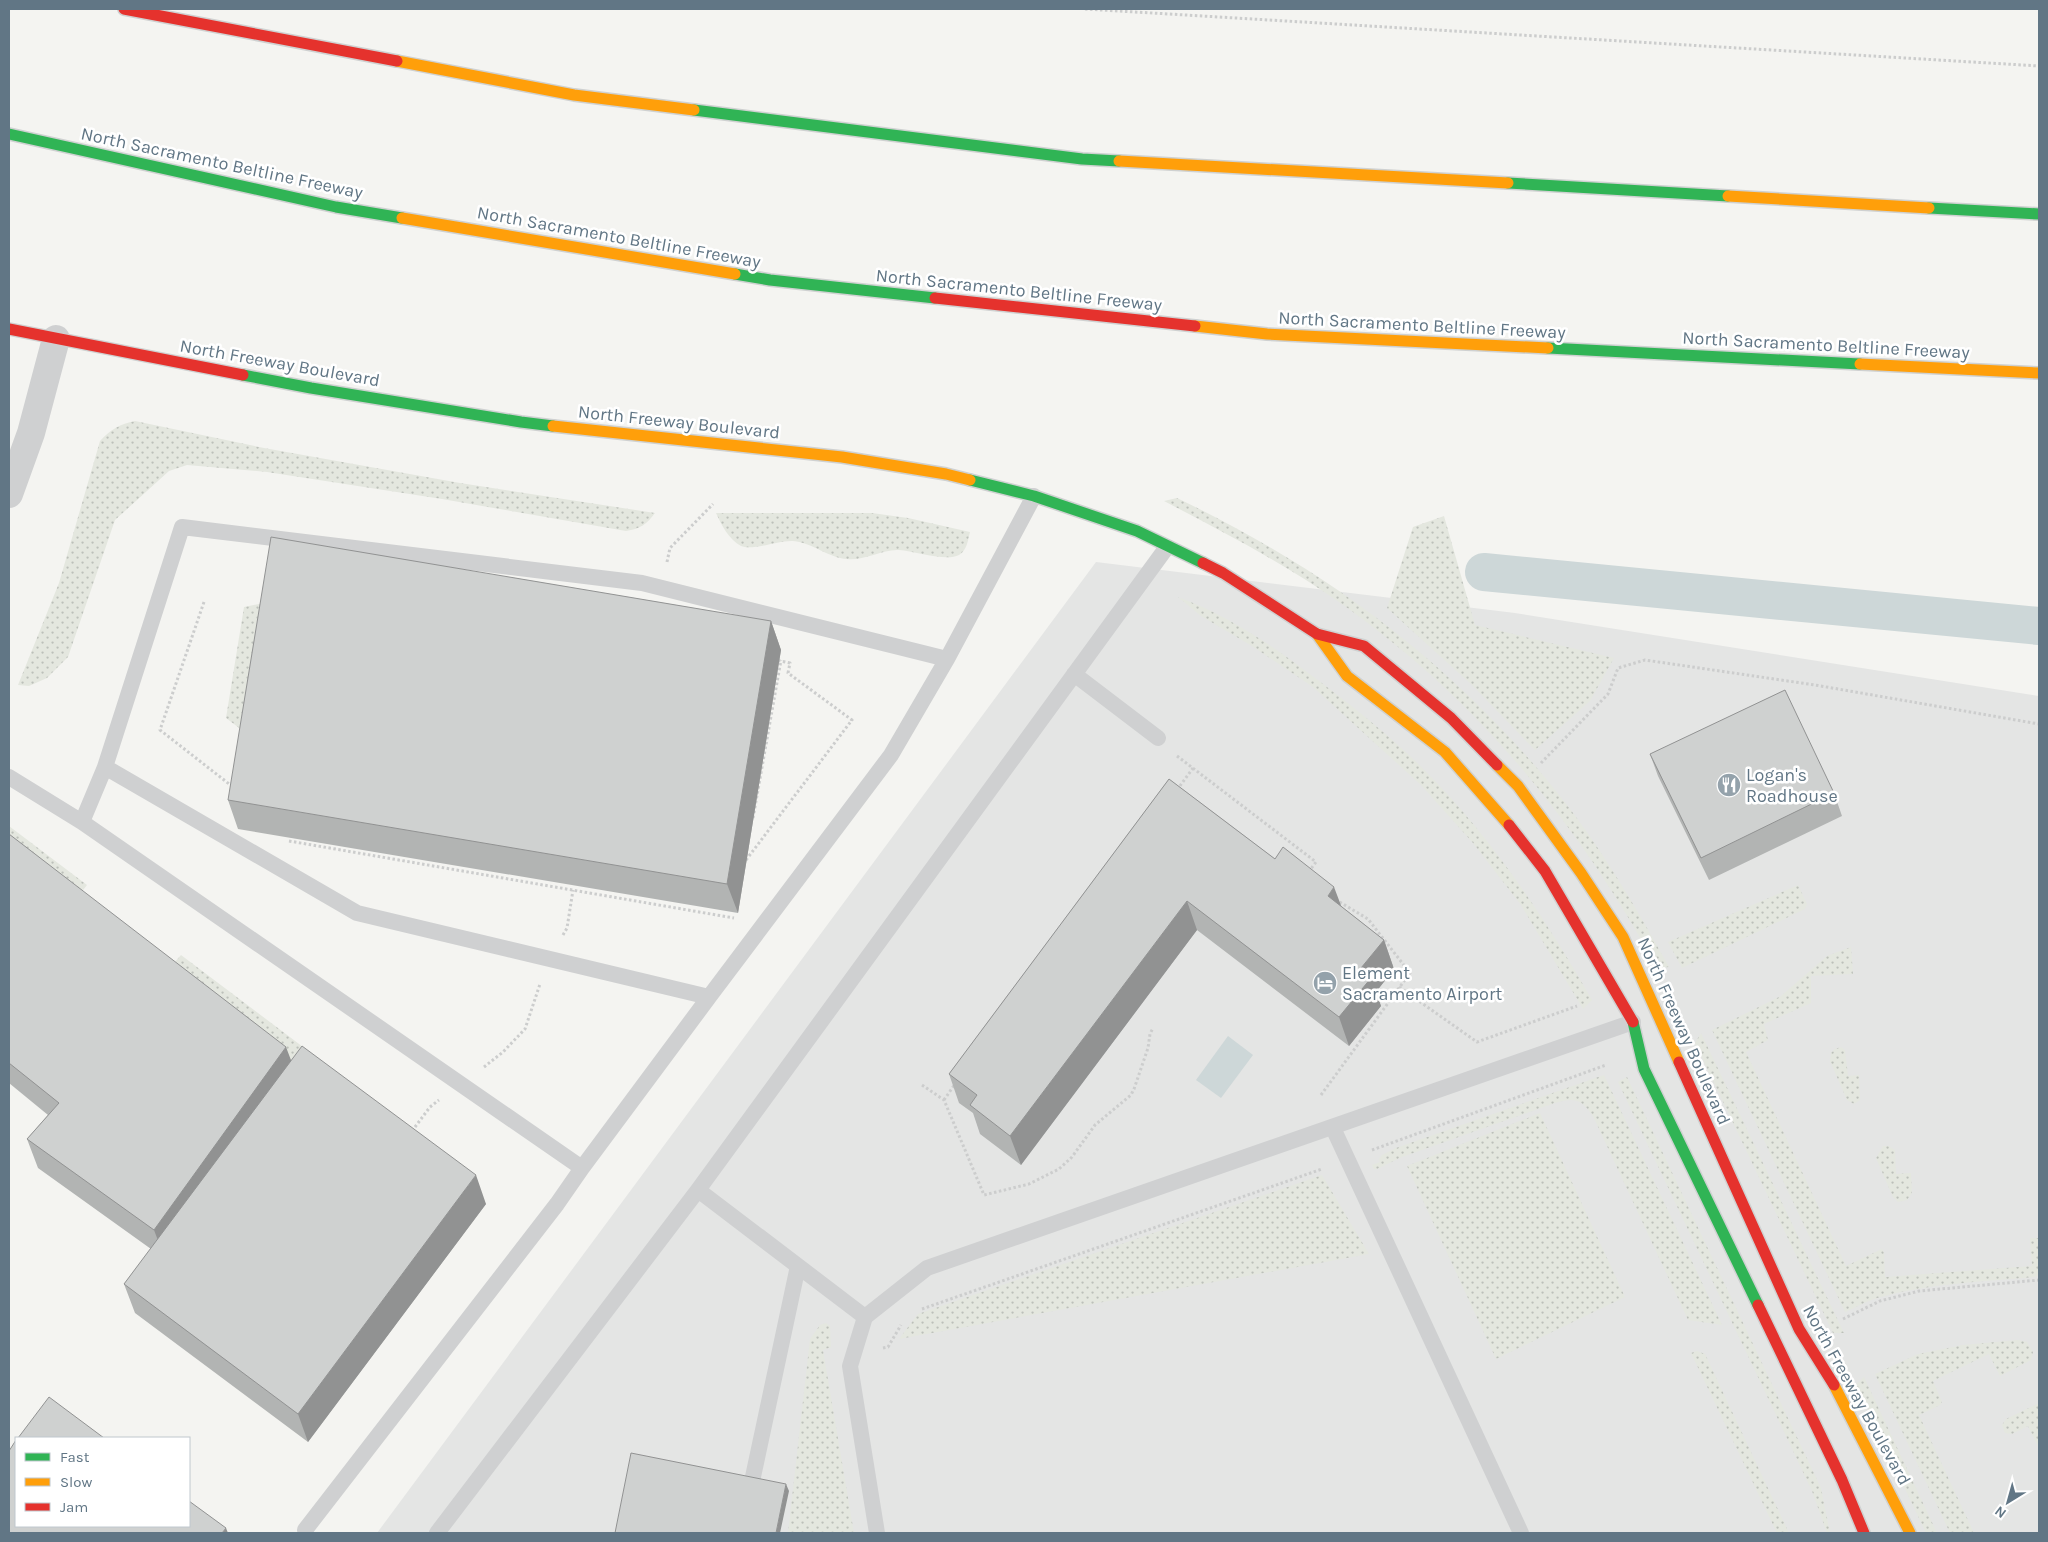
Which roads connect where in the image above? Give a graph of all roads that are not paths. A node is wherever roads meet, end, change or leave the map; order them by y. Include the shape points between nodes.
1 (124, 9) edge
2 (9, 134) edge
3 (2039, 214) edge
4 (9, 329) edge
5 (56, 339) junction
6 (2039, 373) edge
7 (9, 494) edge
8 (1034, 496) junction
9 (1167, 547) junction
10 (1317, 634) junction
11 (947, 659) junction
12 (1074, 674) junction
13 (1158, 738) dead end
14 (105, 767) junction
15 (9, 777) edge
16 (82, 822) junction
17 (710, 997) junction
18 (1633, 1022) junction
19 (1333, 1128) junction
20 (582, 1168) junction
21 (698, 1190) junction
22 (798, 1266) junction
23 (864, 1317) junction
24 (305, 1530) dead end
25 (437, 1533) edge
26 (741, 1533) edge
27 (877, 1533) edge
28 (1521, 1533) edge
29 (1864, 1533) edge
30 (1910, 1533) edge

1 - 3 main road via 574,95 1082,159
2 - 6 main road, North Sacramento Beltline Freeway via 336,207 770,280 1266,334
4 - 5 main road, North Freeway Boulevard
5 - 7 street via 31,433
5 - 8 main road, North Freeway Boulevard via 311,388 521,422 842,457 946,474
8 - 9 main road, North Freeway Boulevard via 1137,531
8 - 11 lane
9 - 10 main road, North Freeway Boulevard via 1223,573
9 - 12 lane
10 - 18 main road, North Freeway Boulevard via 1346,676 1445,752 1494,805 1545,871
10 - 30 main road, North Freeway Boulevard via 1364,646 1451,718 1518,786 1581,873 1622,937 1799,1329 1824,1364
11 - 14 lane via 642,583 182,527
11 - 17 lane via 891,755
12 - 13 lane
12 - 21 lane
14 - 16 lane
14 - 17 lane via 357,913
15 - 16 lane
16 - 20 lane
17 - 20 lane
18 - 19 lane
18 - 29 main road, North Freeway Boulevard via 1644,1069 1842,1480
19 - 23 lane via 927,1268
19 - 28 lane
20 - 24 lane
21 - 22 lane
21 - 25 lane
22 - 23 lane
22 - 26 lane
23 - 27 lane via 850,1366

